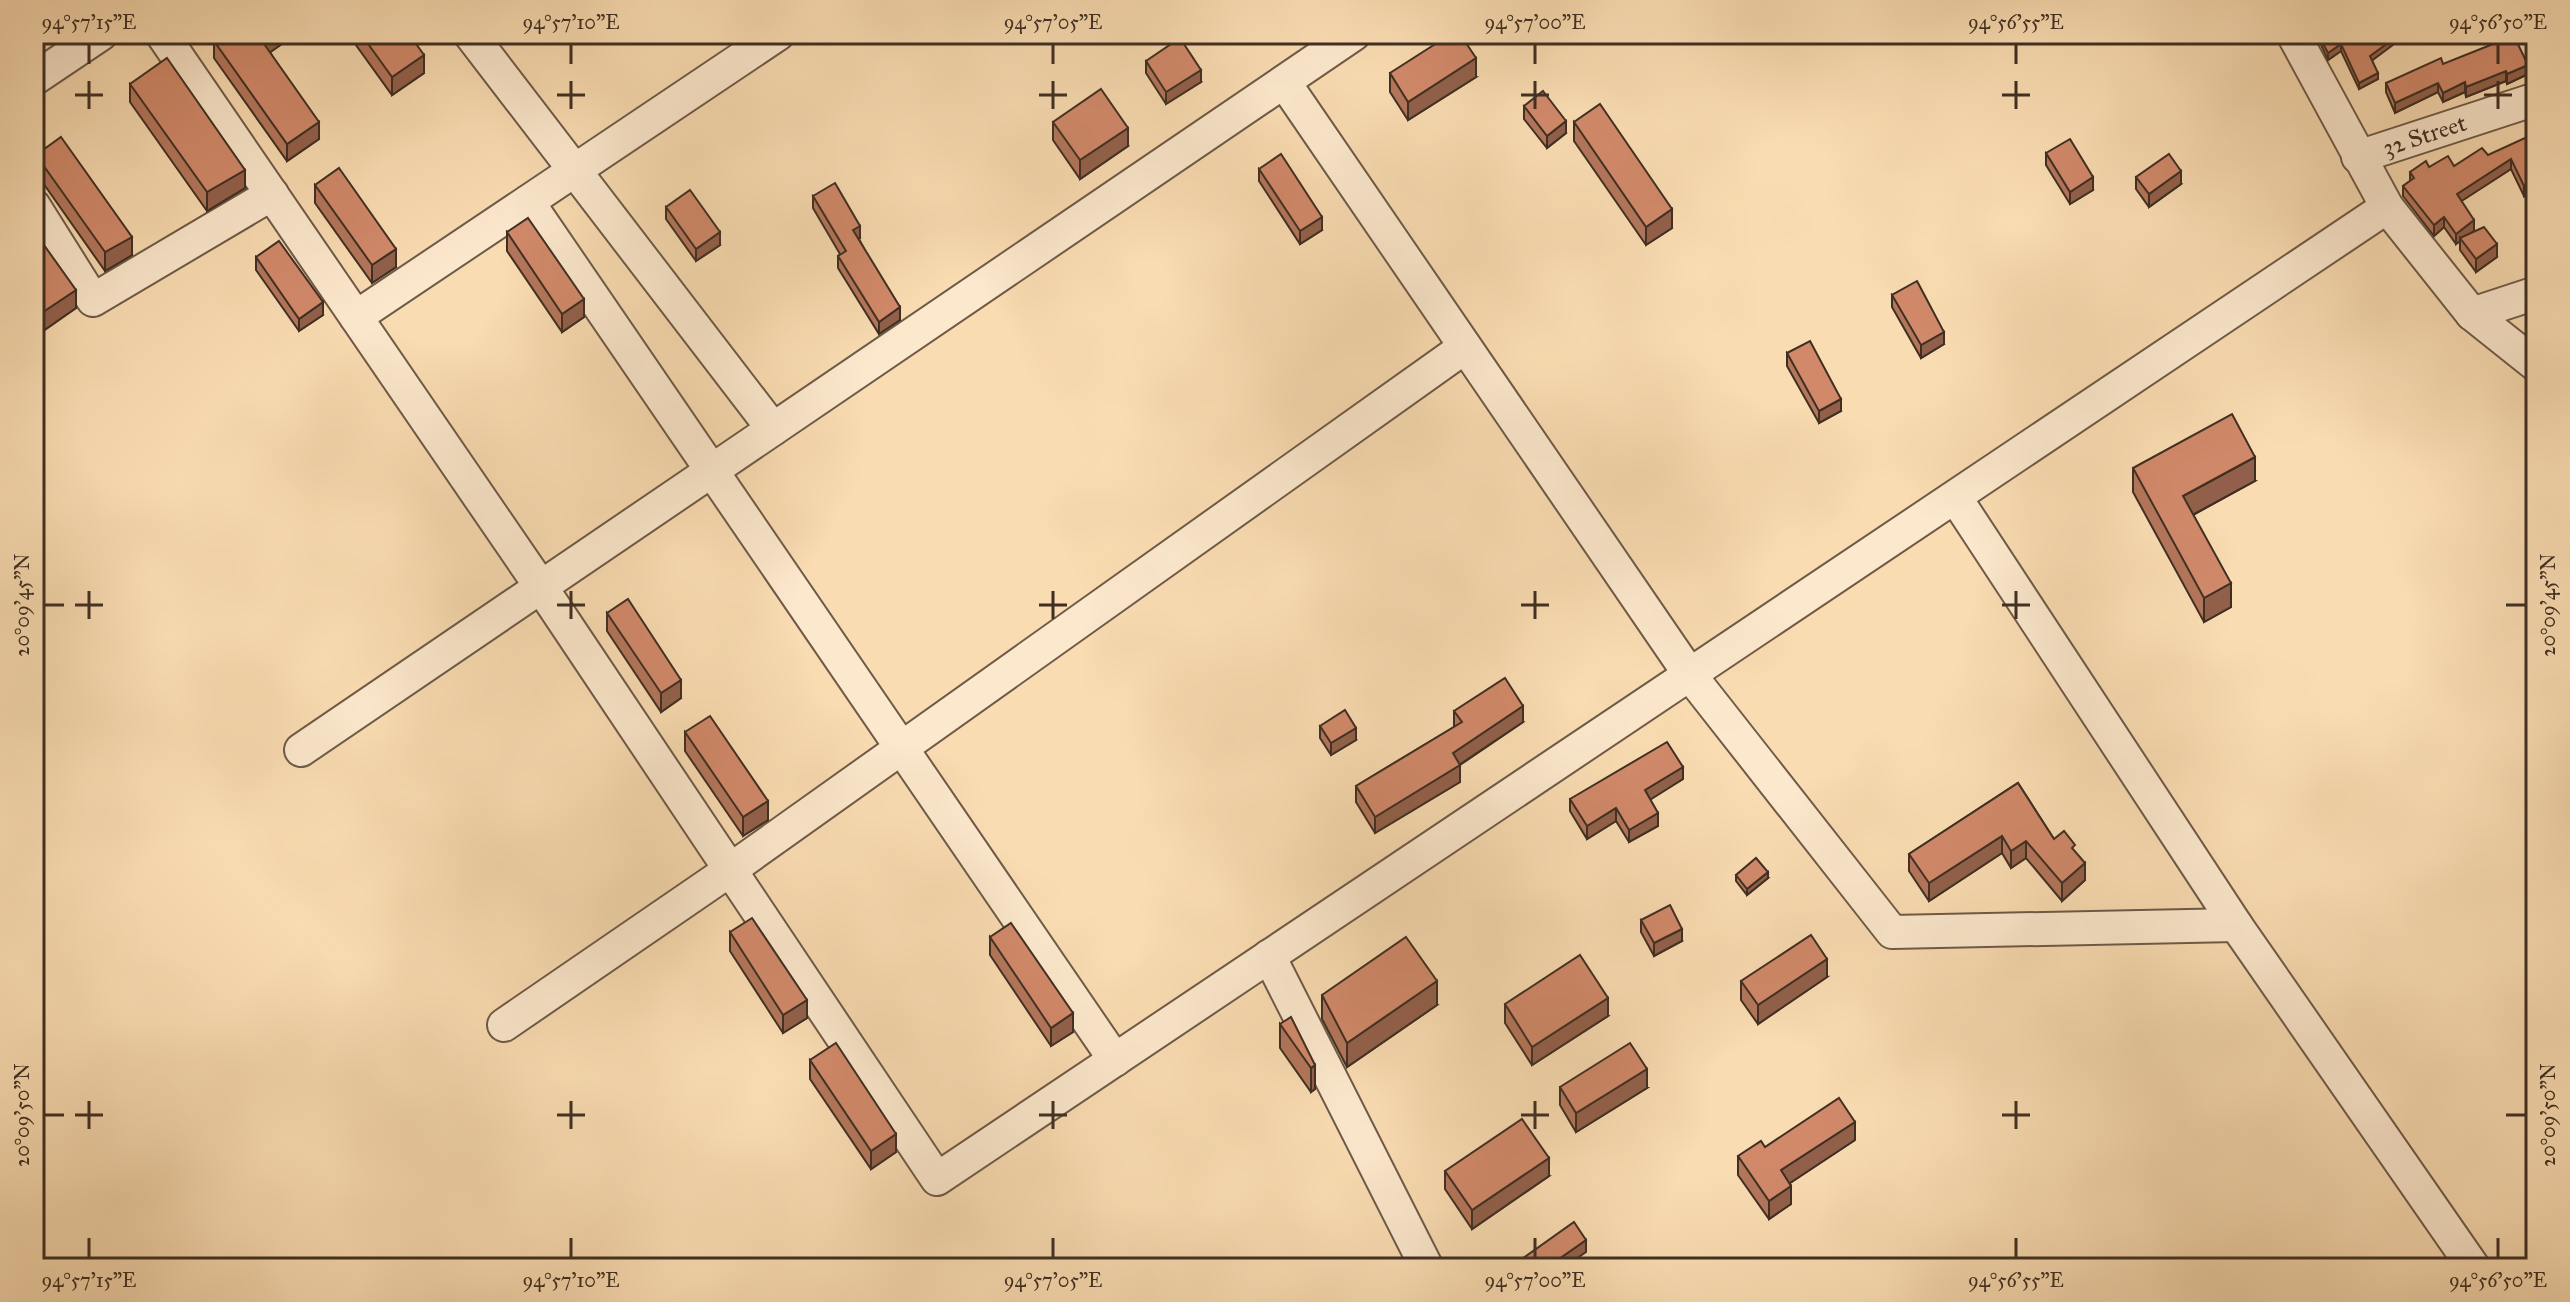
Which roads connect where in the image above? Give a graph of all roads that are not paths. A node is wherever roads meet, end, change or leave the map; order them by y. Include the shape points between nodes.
1 (101, 34) edge
2 (162, 34) edge
3 (470, 34) edge
4 (778, 34) edge
5 (1354, 34) edge
6 (2293, 34) edge
7 (34, 79) edge
8 (1284, 82) junction
9 (2536, 99) edge
10 (2358, 157) junction
11 (576, 170) junction
12 (272, 194) junction
13 (528, 202) junction
14 (34, 206) edge
15 (2387, 207) junction
16 (2536, 293) edge
17 (2472, 314) junction
18 (356, 317) junction
19 (1465, 347) junction
20 (2536, 365) edge
21 (773, 429) junction
22 (712, 471) junction
23 (1955, 497) junction
24 (541, 587) junction
25 (1690, 675) junction
26 (901, 748) junction
27 (301, 750) dead end
28 (730, 870) junction
29 (2236, 925) junction
30 (1269, 956) junction
31 (504, 1025) dead end
32 (1115, 1060) junction
33 (1427, 1268) edge
34 (2474, 1268) edge

1 - 7 street
2 - 12 street
3 - 11 street
4 - 11 street
5 - 8 street
6 - 10 street
8 - 19 street
8 - 21 street
9 - 10 street, 32 Street
10 - 15 street
11 - 13 street
11 - 21 street
12 - 14 street via 93,300
12 - 18 street
13 - 18 street
13 - 22 street
15 - 17 street
15 - 23 street
16 - 17 street
17 - 20 street
18 - 24 street
19 - 25 street
19 - 26 street
21 - 22 street
22 - 24 street
22 - 26 street
23 - 25 street
23 - 29 street
24 - 27 street
24 - 28 street
25 - 29 street via 1892,932
25 - 30 street
26 - 28 street
26 - 32 street
28 - 31 street
28 - 32 street via 937,1179
29 - 34 street
30 - 32 street
30 - 33 street

